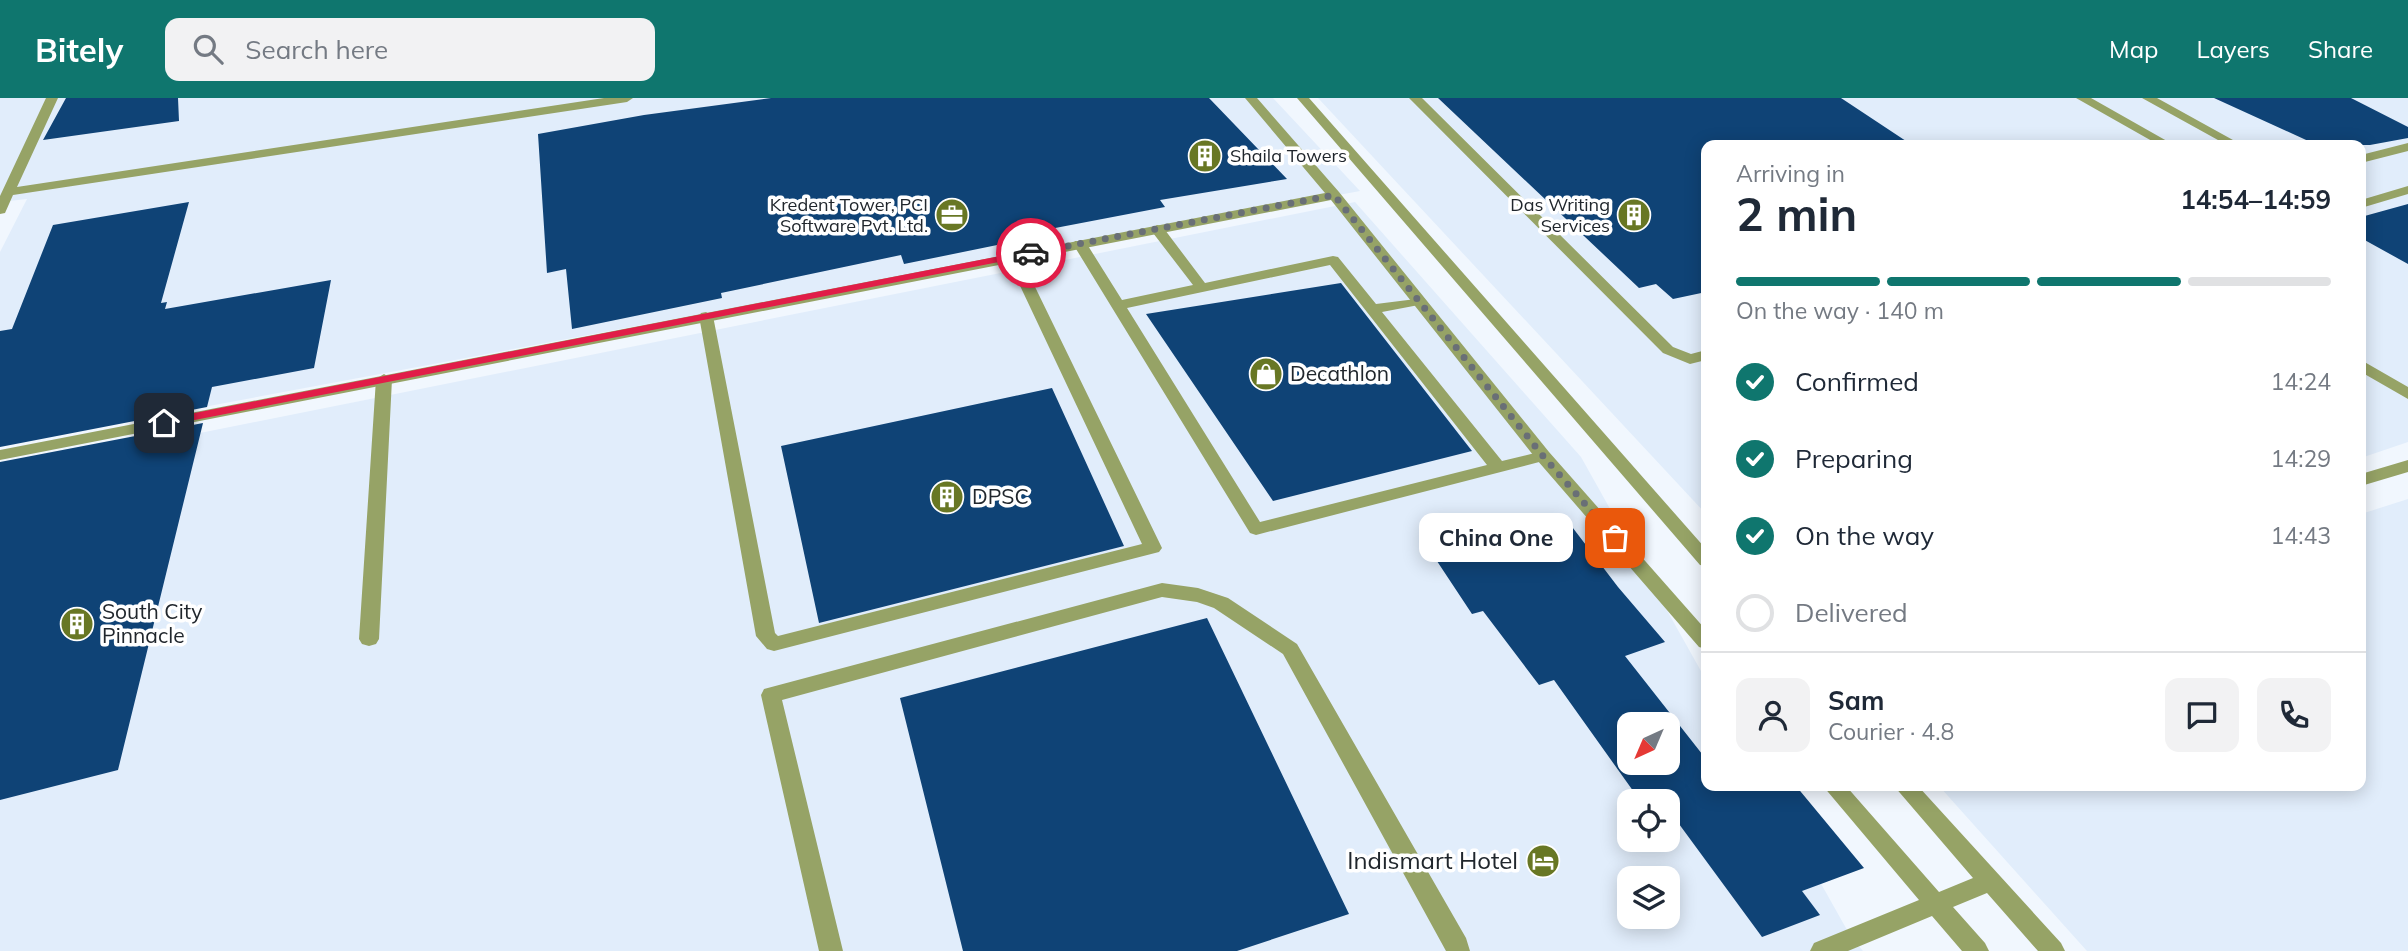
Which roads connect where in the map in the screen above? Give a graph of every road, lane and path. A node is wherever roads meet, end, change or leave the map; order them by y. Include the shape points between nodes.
1 (52, 98) edge
2 (627, 98) edge
3 (1251, 98) edge
4 (1303, 98) edge
5 (1415, 98) edge
6 (2082, 98) edge
7 (2148, 98) edge
8 (2159, 140) edge
9 (2227, 140) edge
10 (2408, 147) edge
11 (2366, 158) edge
12 (2408, 190) edge
13 (10, 192) junction
14 (1334, 195) junction
15 (2366, 203) edge
16 (0, 210) edge
17 (1157, 229) junction
18 (1080, 243) junction
19 (1013, 257) junction
20 (1202, 288) junction
21 (1419, 301) junction
22 (1119, 305) junction
23 (1372, 309) junction
24 (706, 316) junction
25 (1701, 356) edge
26 (2366, 368) edge
27 (384, 379) junction
28 (2408, 394) edge
29 (0, 455) edge
30 (1543, 456) junction
31 (2408, 466) edge
32 (1498, 467) junction
33 (2366, 479) edge
34 (1701, 554) edge
35 (1701, 636) edge
36 (369, 639) dead end
37 (1837, 791) edge
38 (1909, 791) edge
39 (1990, 881) junction
40 (1935, 902) junction
41 (831, 951) edge
42 (1458, 951) edge
43 (1822, 951) edge
44 (1977, 951) edge
45 (2053, 951) edge

1 - 13 street
2 - 13 street
3 - 14 street
4 - 34 street
5 - 25 street via 1668,350 1690,359
6 - 8 street
7 - 9 street
10 - 11 street
12 - 15 street
13 - 16 street
14 - 17 street
14 - 21 street
17 - 18 street
17 - 20 street
18 - 19 street
18 - 22 street
19 - 24 street
19 - 24 street via 1153,548 774,644 766,636
20 - 22 street
20 - 23 street via 1333,260
21 - 23 street
21 - 30 street
22 - 32 street via 1256,529
23 - 32 street
24 - 27 street
26 - 28 street
27 - 29 street
27 - 36 street
30 - 32 street
30 - 35 street
31 - 33 street
37 - 40 street
38 - 39 street
39 - 40 street
39 - 45 street
40 - 43 street
40 - 44 street
41 - 42 street via 771,695 1162,590 1221,603 1290,649

